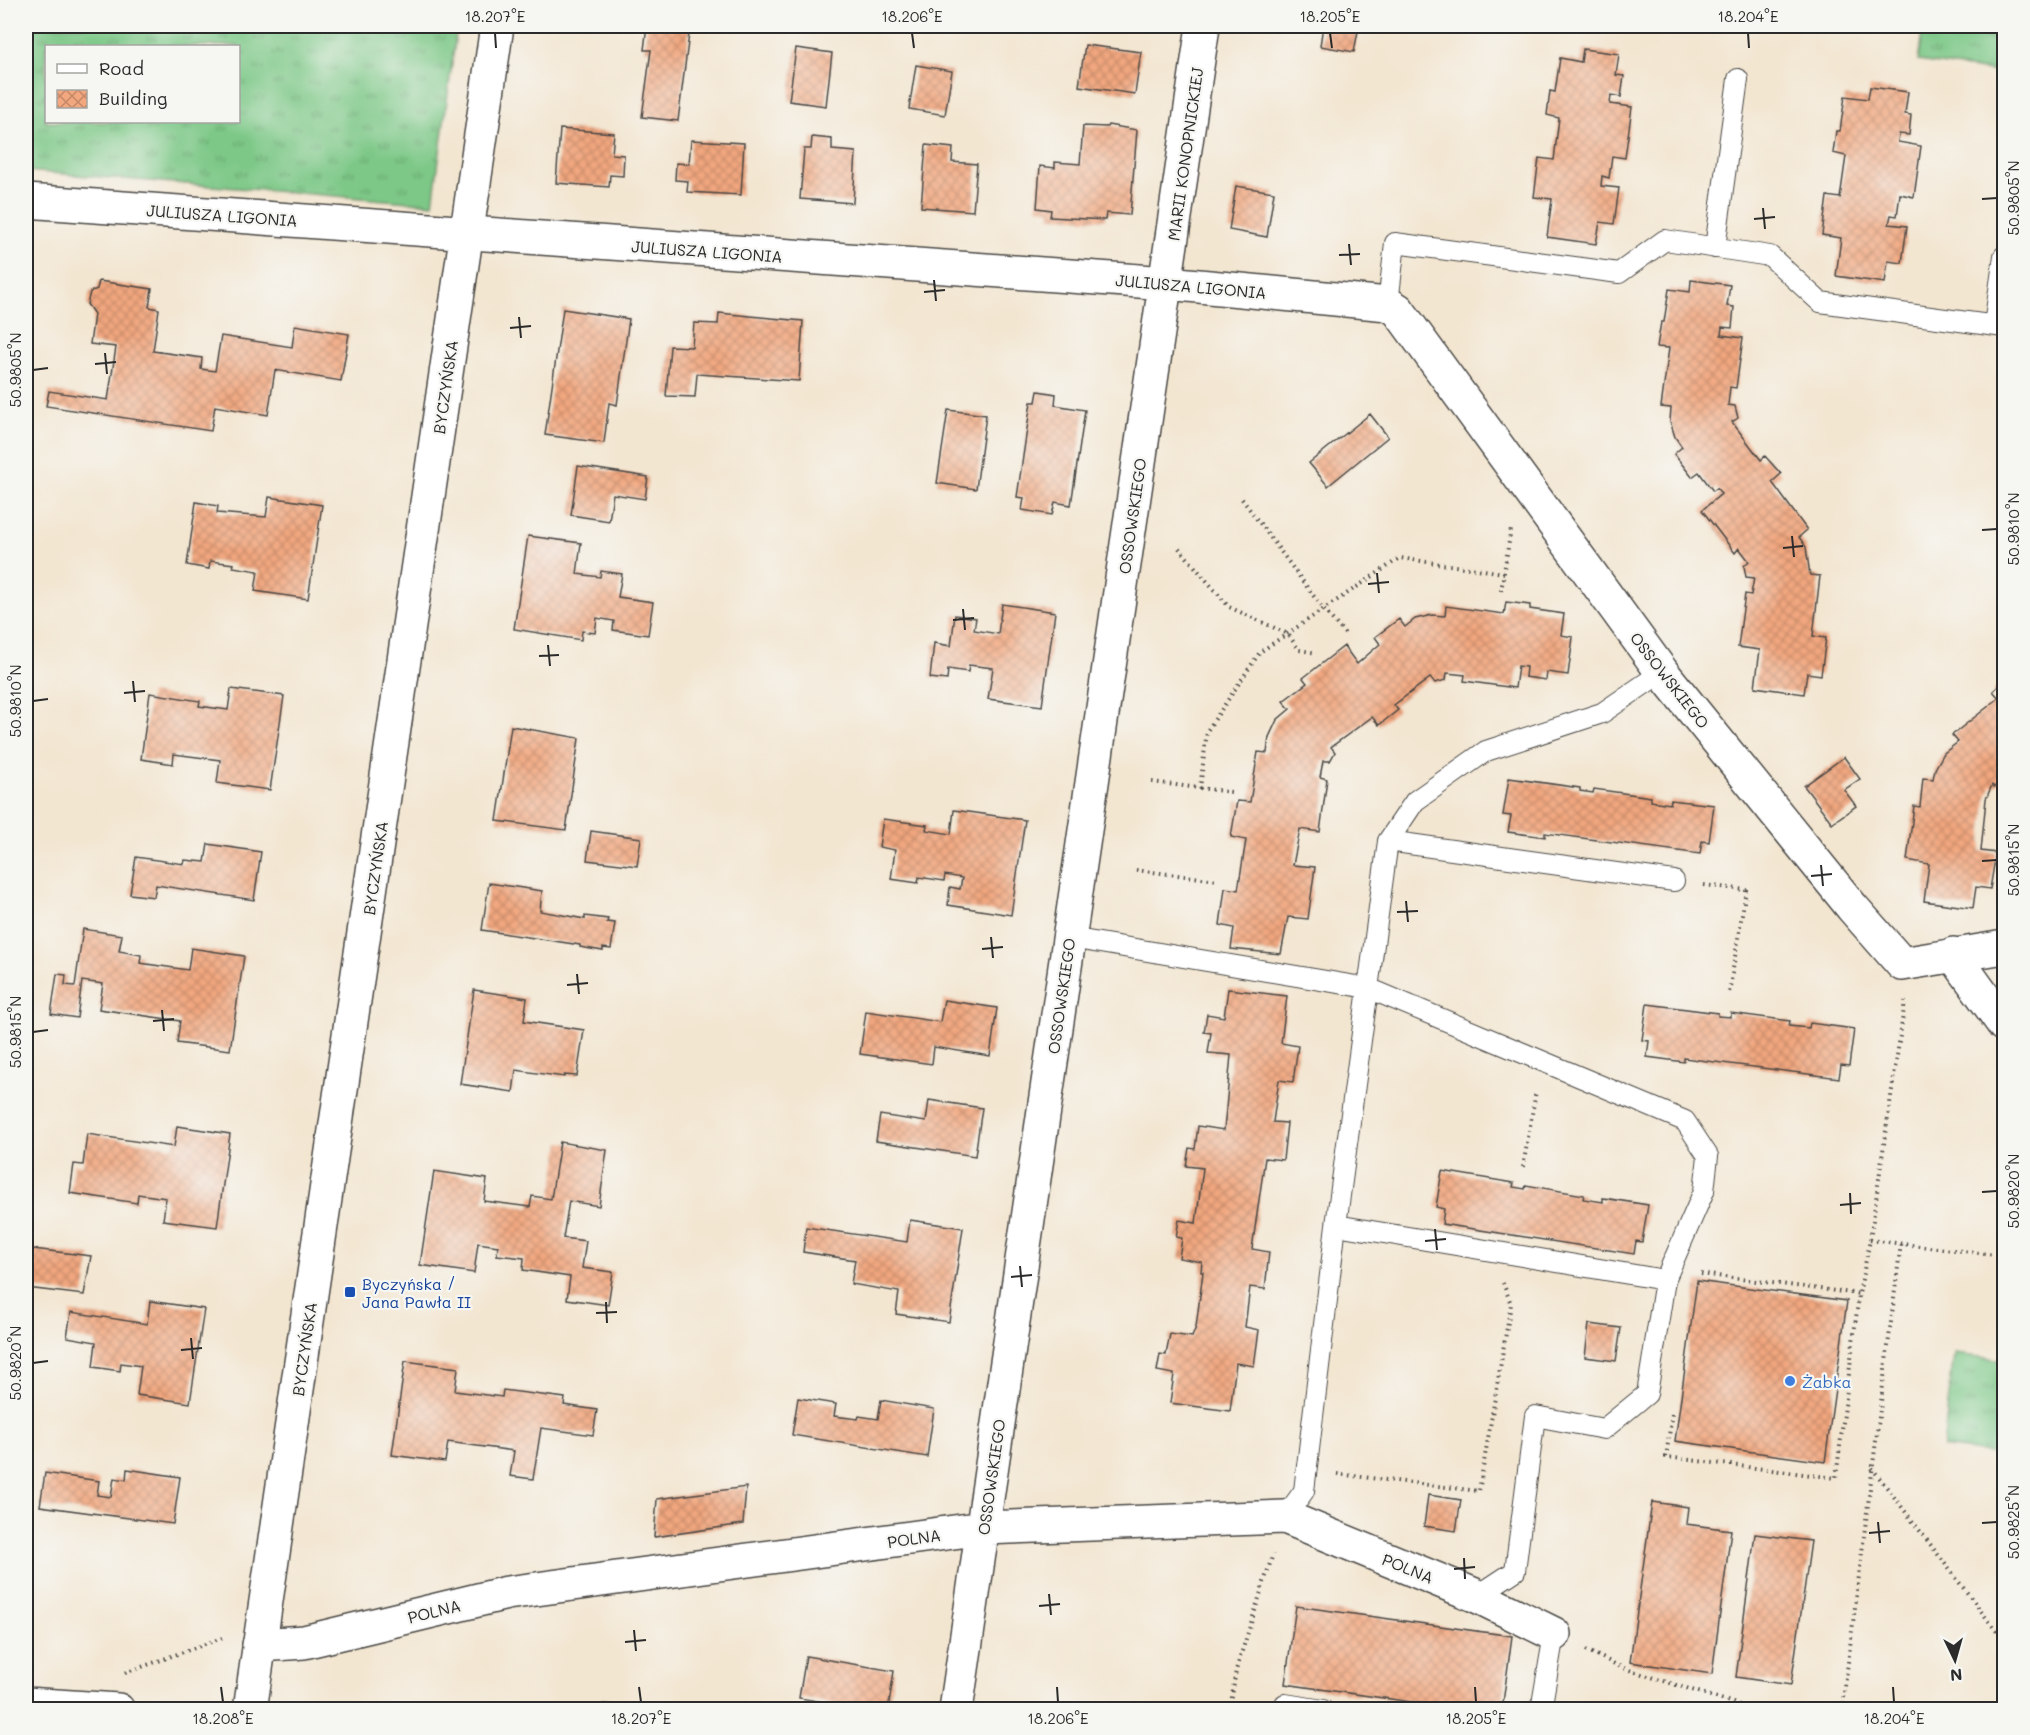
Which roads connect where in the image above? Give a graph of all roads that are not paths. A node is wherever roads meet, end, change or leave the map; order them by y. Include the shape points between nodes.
1 (497, 26) edge
2 (1203, 26) edge
3 (1738, 79) dead end
4 (26, 201) edge
5 (468, 232) junction
6 (1715, 248) junction
7 (2004, 256) edge
8 (1167, 283) junction
9 (1388, 304) junction
10 (1999, 326) edge
11 (1662, 672) junction
12 (1388, 841) junction
13 (1674, 881) road end
14 (1070, 938) junction
15 (2004, 947) edge
16 (1953, 954) junction
17 (1368, 988) junction
18 (2004, 1025) edge
19 (1336, 1225) junction
20 (1665, 1280) junction
21 (1285, 1517) junction
22 (983, 1528) junction
23 (1477, 1596) junction
24 (1554, 1634) joint
25 (260, 1645) junction
26 (26, 1704) edge
27 (1285, 1704) dead end
28 (118, 1710) edge
29 (250, 1710) edge
30 (956, 1710) edge
31 (1323, 1710) edge
32 (1541, 1710) edge

1 - 5 street, BYCZYŃSKA
2 - 8 street, MARII KONOPNICKIEJ
3 - 6 lane
4 - 5 street, JULIUSZA LIGONIA
5 - 8 street, JULIUSZA LIGONIA
5 - 25 street, BYCZYŃSKA
6 - 9 lane via 1665,240 1619,273 1395,243
6 - 10 lane via 1770,256 1820,302
7 - 10 lane
8 - 9 street, JULIUSZA LIGONIA
8 - 14 street, OSSOWSKIEGO
9 - 11 street, OSSOWSKIEGO via 1398,310
11 - 12 lane via 1602,713 1486,751 1415,801
11 - 16 street, OSSOWSKIEGO via 1902,964
12 - 13 lane
12 - 17 lane
14 - 17 lane
14 - 22 street, OSSOWSKIEGO
15 - 16 street
16 - 18 street
17 - 19 lane
17 - 20 lane via 1685,1121 1708,1156 1704,1191
19 - 20 lane
19 - 21 lane via 1304,1491
20 - 23 lane via 1647,1394 1604,1429 1535,1416 1515,1570
21 - 22 street, POLNA
21 - 23 street, POLNA
22 - 25 street, POLNA via 507,1593 304,1642
22 - 30 street, OSSOWSKIEGO
23 - 24 street, POLNA
24 - 32 lane
25 - 29 street, BYCZYŃSKA
26 - 28 street
27 - 31 lane

